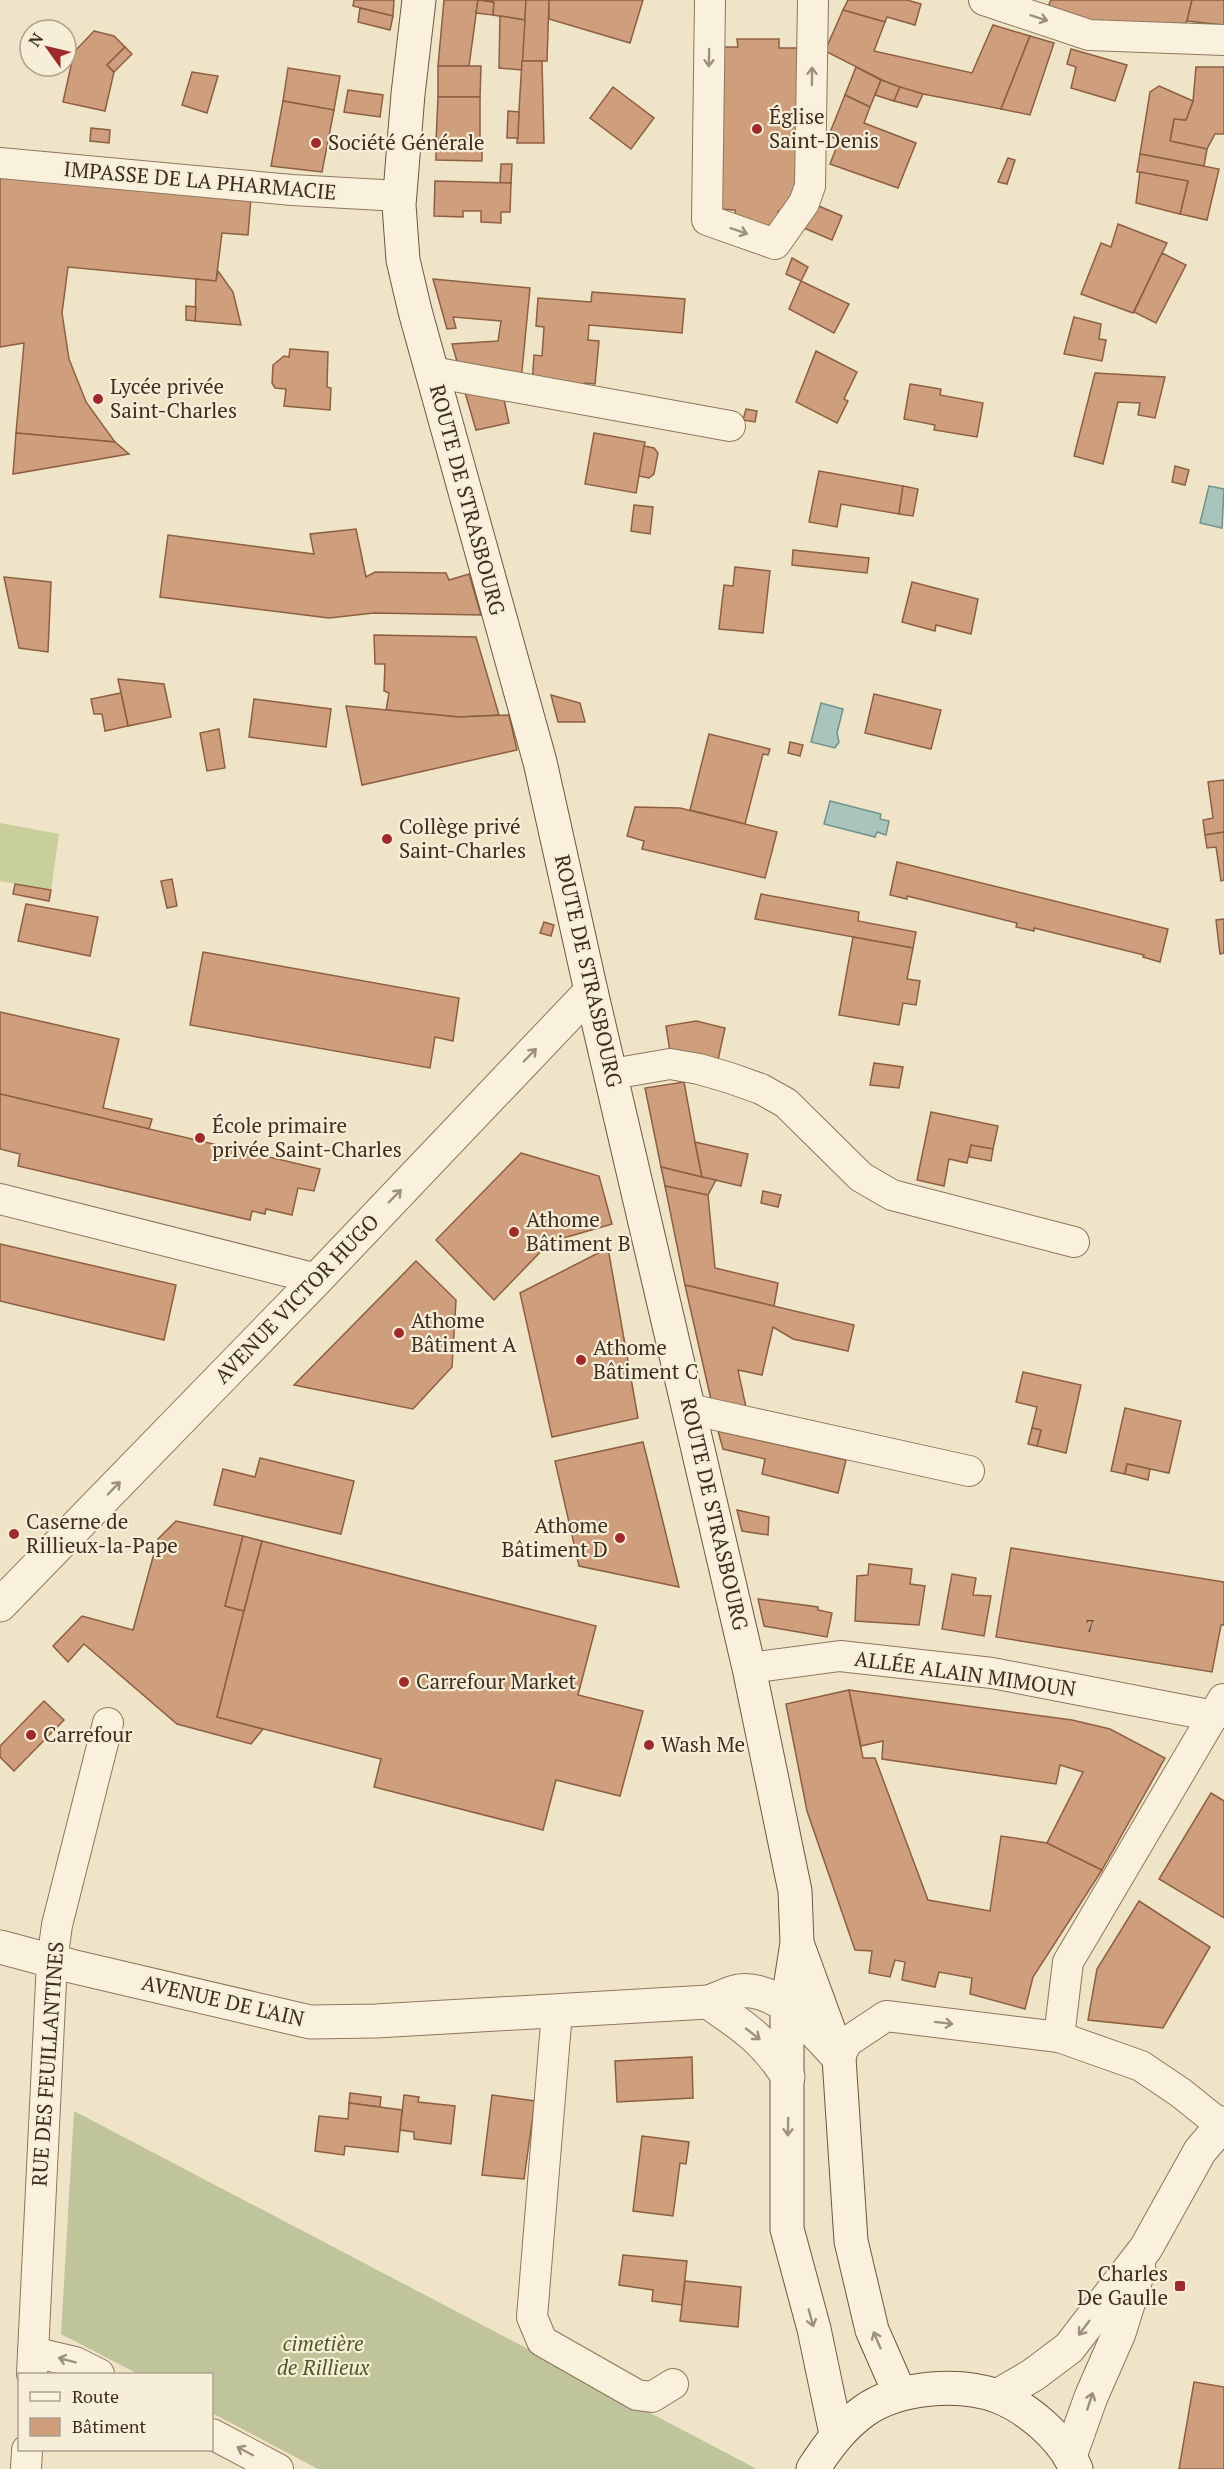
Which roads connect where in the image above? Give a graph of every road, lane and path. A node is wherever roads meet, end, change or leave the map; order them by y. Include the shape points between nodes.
1 (419, 0) edge
2 (710, 0) edge
3 (813, 0) edge
4 (984, 0) edge
5 (1224, 40) edge
6 (0, 163) edge
7 (400, 196) junction
8 (432, 372) junction
9 (730, 426) dead end
10 (591, 991) junction
11 (612, 1074) junction
12 (0, 1199) edge
13 (1074, 1242) dead end
14 (317, 1279) junction
15 (689, 1409) junction
16 (969, 1471) dead end
17 (0, 1605) edge
18 (749, 1668) junction
19 (1219, 1707) edge
20 (108, 1724) dead end
21 (797, 1943) junction
22 (0, 1947) edge
23 (52, 1961) junction
24 (708, 2002) junction
25 (787, 2007) junction
26 (557, 2011) junction
27 (1059, 2037) junction
28 (839, 2058) junction
29 (788, 2077) junction
30 (1223, 2125) edge
31 (1146, 2248) junction
32 (32, 2363) edge
33 (97, 2373) edge
34 (673, 2384) dead end
35 (900, 2394) junction
36 (997, 2396) junction
37 (836, 2434) junction
38 (213, 2435) edge
39 (27, 2451) edge
40 (1073, 2462) edge
41 (26, 2469) edge
42 (278, 2469) edge
43 (813, 2469) edge

1 - 7 main road, ROUTE DE STRASBOURG
2 -> 3 street via 707,220 775,244 804,203 810,186
4 -> 5 street via 1089,34
6 - 7 street, IMPASSE DE LA PHARMACIE
7 - 8 main road, ROUTE DE STRASBOURG via 403,260
8 - 9 street
8 - 10 main road, ROUTE DE STRASBOURG via 540,762
10 - 11 main road, ROUTE DE STRASBOURG
14 -> 10 main road, AVENUE VICTOR HUGO
11 - 13 street via 670,1064 761,1089 786,1103 861,1177 892,1195
11 - 15 main road, ROUTE DE STRASBOURG
12 - 14 street
17 -> 14 main road, AVENUE VICTOR HUGO
15 - 16 street
15 - 18 main road, ROUTE DE STRASBOURG
18 - 19 street, ALLÉE ALAIN MIMOUN via 840,1656 992,1673
18 - 21 main road, ROUTE DE STRASBOURG via 795,1891
19 - 27 street via 1068,1962
20 - 23 street, RUE DES FEUILLANTINES via 57,1925
21 - 25 main road, ROUTE DE STRASBOURG
21 - 28 main road, ROUTE DE STRASBOURG
22 - 23 main road, AVENUE DE L'AIN
23 - 26 main road, AVENUE DE L'AIN via 310,2022
23 - 32 street, RUE DES FEUILLANTINES
24 - 25 main road, AVENUE DE L'AIN via 740,1991 765,1995
24 - 26 main road, AVENUE DE L'AIN
24 -> 29 main road via 759,2039
25 - 28 main road, AVENUE DE L'AIN
25 - 29 main road, ROUTE DE STRASBOURG
26 - 34 street via 532,2317 542,2341 637,2395 652,2397
28 -> 27 street via 847,2042 886,2016
27 - 30 street via 1141,2066
35 -> 28 main road, ROUTE DE STRASBOURG via 872,2330 851,2241
29 -> 37 main road, ROUTE DE STRASBOURG via 787,2229 814,2329
30 - 31 main road via 1200,2151
31 -> 36 main road via 1070,2348
40 -> 31 main road via 1091,2397 1119,2333
33 -> 32 street via 75,2362
35 - 36 main road via 948,2387
35 - 37 main road via 866,2410
36 - 40 main road via 1039,2420
37 - 43 main road
42 -> 38 street
39 - 41 street

